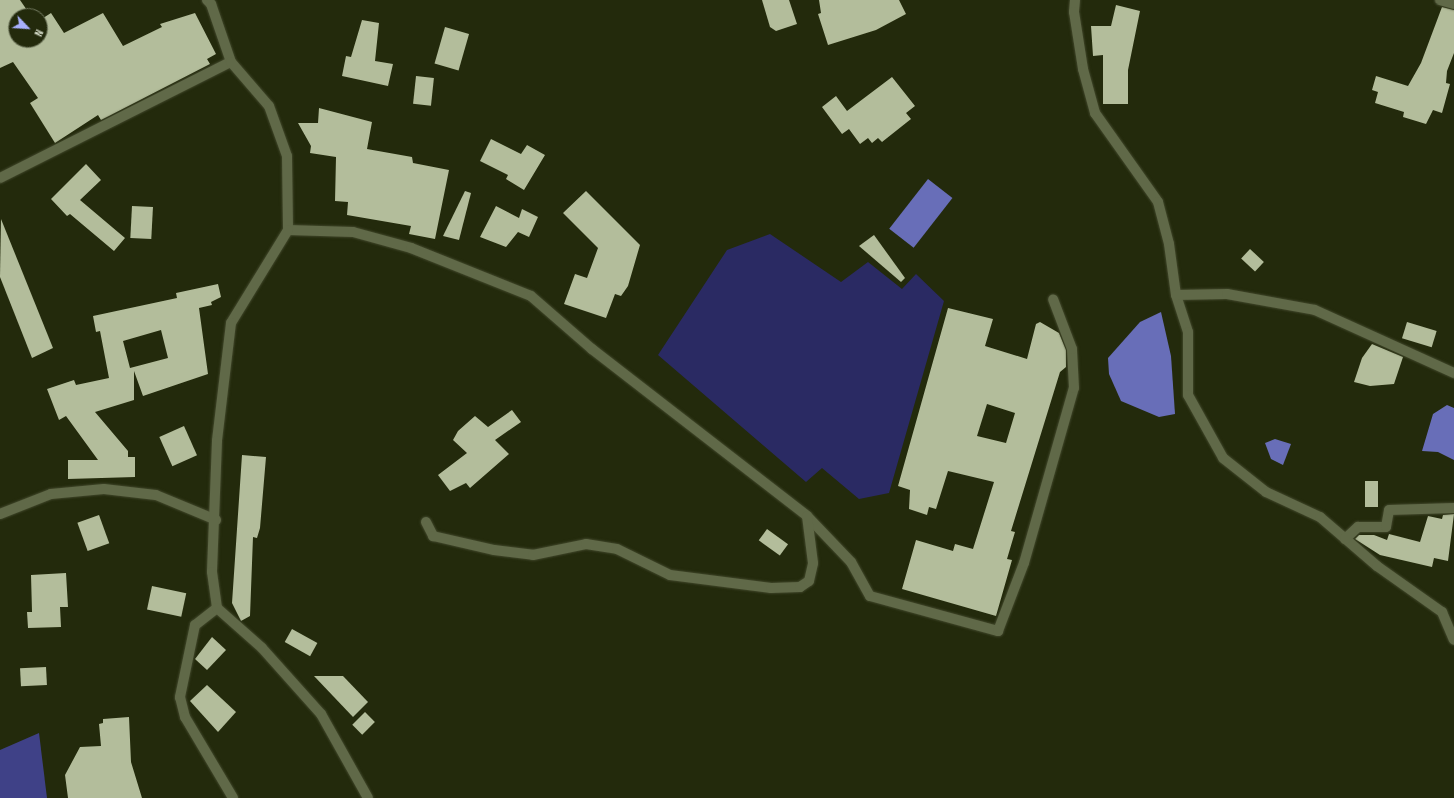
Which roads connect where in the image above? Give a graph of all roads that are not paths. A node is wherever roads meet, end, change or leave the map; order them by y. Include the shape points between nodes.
1 (1075, 0) edge
2 (1440, 0) edge
3 (210, 1) edge
4 (1454, 4) edge
5 (231, 62) junction
6 (0, 178) edge
7 (288, 230) junction
8 (1176, 295) junction
9 (1053, 299) dead end
10 (1454, 373) edge
11 (1454, 508) edge
12 (0, 514) edge
13 (807, 516) junction
14 (216, 520) junction
15 (426, 522) dead end
16 (1345, 538) junction
17 (217, 608) junction
18 (1454, 640) edge
19 (233, 798) edge
20 (368, 798) edge

1 - 8 street via 1083,69 1095,113 1158,202 1169,244
2 - 4 street
3 - 5 street
5 - 6 street
5 - 7 street via 269,106 287,156
7 - 13 street via 353,232 418,251 531,296 592,349
7 - 14 street via 231,323 217,441
8 - 10 street via 1227,294 1315,310
8 - 16 street via 1188,332 1188,394 1222,458 1266,492 1320,517
9 - 13 street via 1072,349 1074,388 1024,563 998,631 870,596 851,562
11 - 16 street via 1389,510 1386,527 1358,527
12 - 14 street via 51,494 104,489 156,495
13 - 15 street via 813,563 809,581 800,587 771,588 670,575 617,549 586,544 533,555 494,550 433,536
14 - 17 street via 212,572
16 - 18 street via 1377,566 1442,612
17 - 19 street via 195,625 180,697 185,717
17 - 20 street via 262,648 321,714

